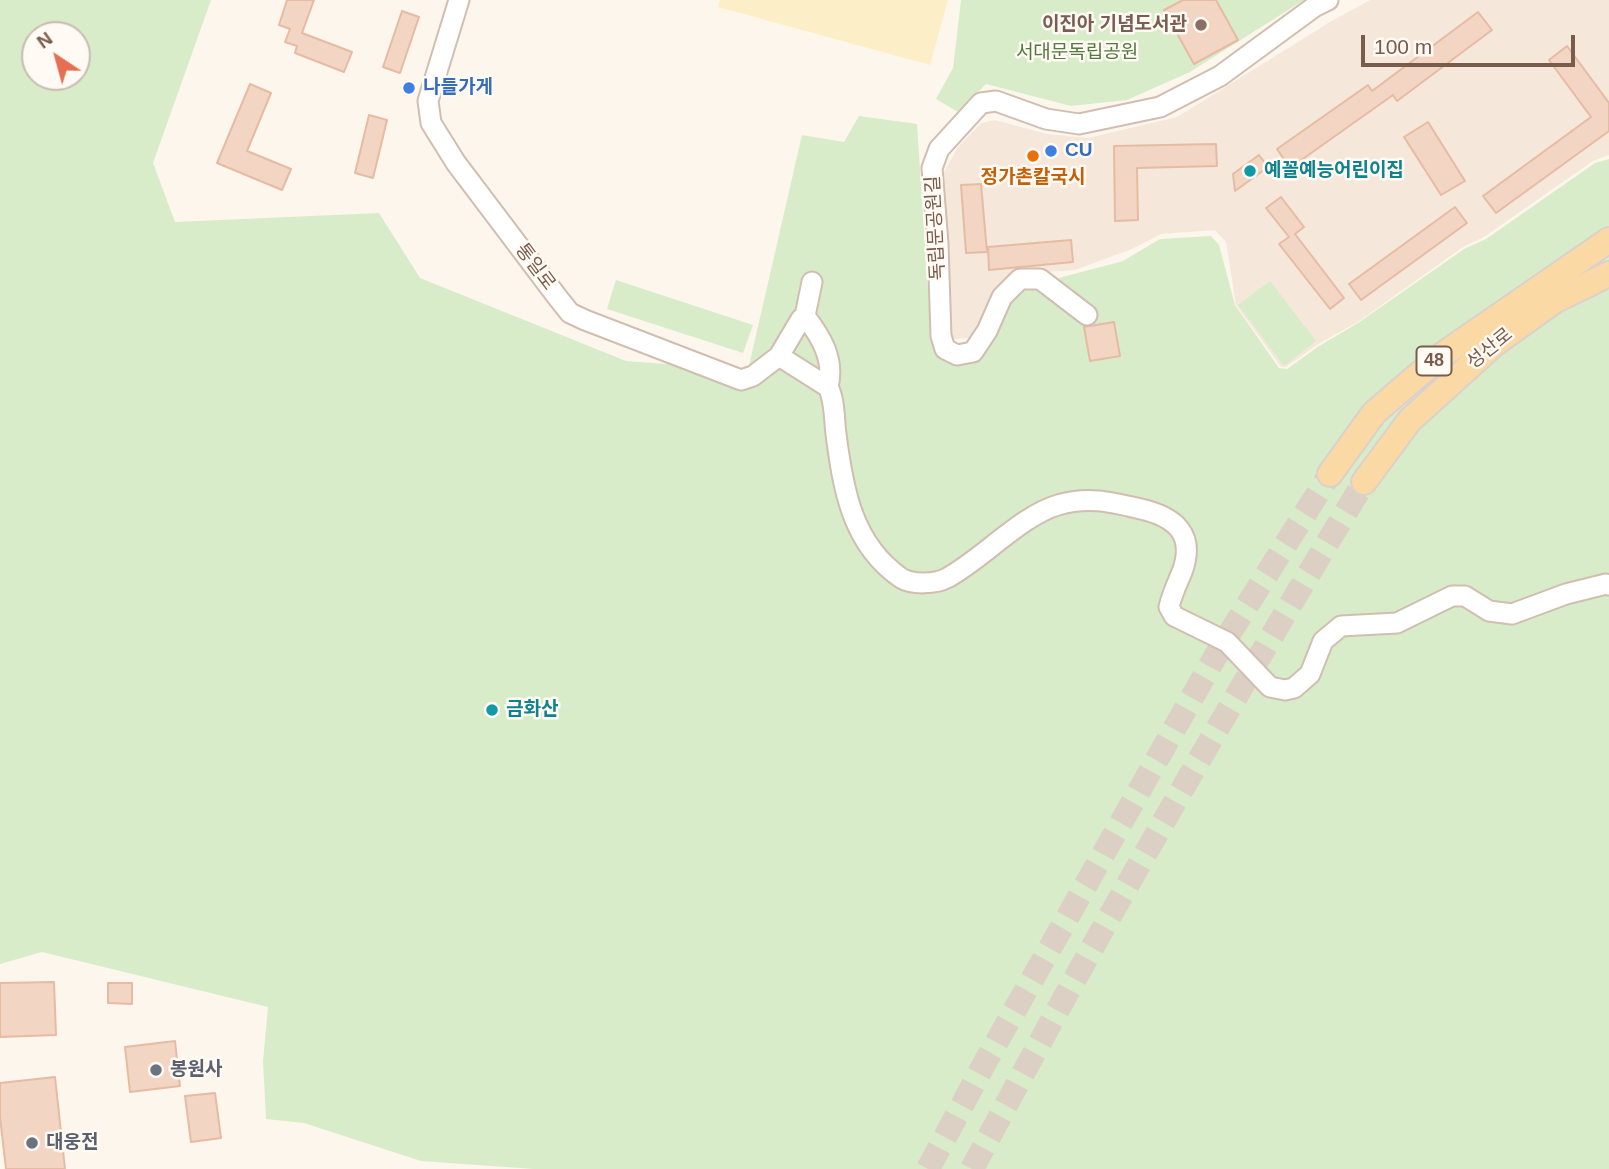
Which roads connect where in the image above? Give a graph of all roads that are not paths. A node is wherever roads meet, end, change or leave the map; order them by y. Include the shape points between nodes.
1 (459, 0) edge
2 (1328, 0) edge
3 (1609, 223) edge
4 (1609, 240) edge
5 (1609, 260) edge
6 (1560, 272) junction
7 (1609, 274) edge
8 (812, 282) dead end
9 (1554, 301) junction
10 (1087, 315) dead end
11 (805, 316) junction
12 (787, 361) junction
13 (828, 387) junction
14 (1330, 474) tunnel mouth
15 (1364, 481) tunnel mouth
16 (1609, 585) edge

1 - 12 street, 통일로 via 428,101 432,123 456,163 570,313 741,380
2 - 10 street, 독립문공원길 via 1220,76 1160,107 1079,124 1046,119 996,101 981,103 939,149 932,168 945,349 957,355 973,352 1002,297 1020,279 1040,279
3 - 6 main road
4 - 6 main road, 48
5 - 9 main road, 48
6 - 14 main road, 성산로 / 48 via 1438,358 1374,413
7 - 9 main road, 성산로 / 48
8 - 11 street
9 - 15 main road, 성산로 / 48 via 1450,382 1410,420
11 - 12 street
11 - 13 street via 822,338 831,375
12 - 13 street
13 - 16 street via 848,504 857,528 874,555 904,580 946,579 1055,505 1088,498 1152,512 1178,524 1184,540 1182,570 1169,607 1174,616 1227,642 1270,687 1294,688 1310,674 1324,641 1341,626 1397,623 1452,596 1465,596 1489,611 1512,614 1566,594

